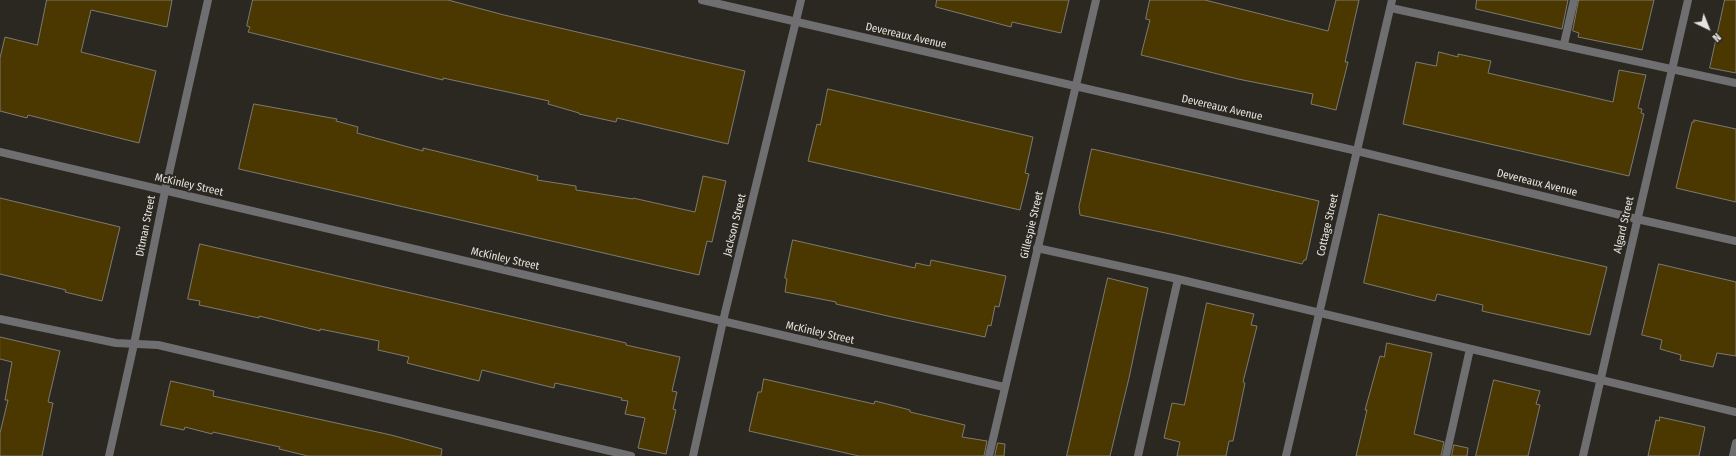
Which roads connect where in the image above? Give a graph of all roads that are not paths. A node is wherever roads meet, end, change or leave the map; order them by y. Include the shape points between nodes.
1 (208, 0) edge
2 (702, 0) edge
3 (801, 0) edge
4 (1096, 0) edge
5 (1574, 0) edge
6 (1688, 0) edge
7 (1391, 4) edge
8 (796, 22) junction
9 (1564, 44) junction
10 (1672, 68) junction
11 (1736, 83) edge
12 (1076, 86) junction
13 (1357, 151) junction
14 (0, 152) edge
15 (164, 191) junction
16 (1637, 219) junction
17 (1736, 241) edge
18 (1038, 248) junction
19 (1178, 279) junction
20 (1319, 312) junction
21 (0, 319) edge
22 (723, 322) junction
23 (134, 344) junction
24 (1470, 349) junction
25 (1600, 380) junction
26 (1004, 387) junction
27 (1736, 412) edge
28 (1736, 442) edge
29 (109, 456) edge
30 (631, 456) edge
31 (693, 456) edge
32 (989, 456) edge
33 (1138, 456) edge
34 (1286, 456) edge
35 (1446, 456) edge
36 (1583, 456) edge
37 (1733, 456) edge

1 - 15 street, Ditman Street
2 - 8 street, Devereaux Avenue
3 - 8 street, Jackson Street
4 - 12 street, Gillespie Street
5 - 9 street
6 - 10 street, Algard Street
7 - 9 street
7 - 13 street, Cottage Street
8 - 12 street, Devereaux Avenue
8 - 22 street, Jackson Street
9 - 10 street
10 - 11 street
10 - 16 street, Algard Street
12 - 13 street, Devereaux Avenue
12 - 18 street, Gillespie Street
13 - 16 street, Devereaux Avenue
13 - 20 street, Cottage Street
14 - 15 street, McKinley Street
15 - 22 street, McKinley Street
15 - 23 street, Ditman Street
16 - 17 street, Devereaux Avenue
16 - 25 street, Algard Street
18 - 19 street
18 - 26 street, Gillespie Street
19 - 20 street
19 - 33 street
20 - 24 street
20 - 34 street, Cottage Street
21 - 23 street via 116,343
22 - 26 street, McKinley Street
22 - 31 street, Jackson Street
23 - 29 street, Ditman Street
23 - 30 street via 158,345
24 - 25 street
24 - 35 street
25 - 27 street
25 - 36 street, Algard Street
26 - 32 street, Gillespie Street
28 - 37 street

